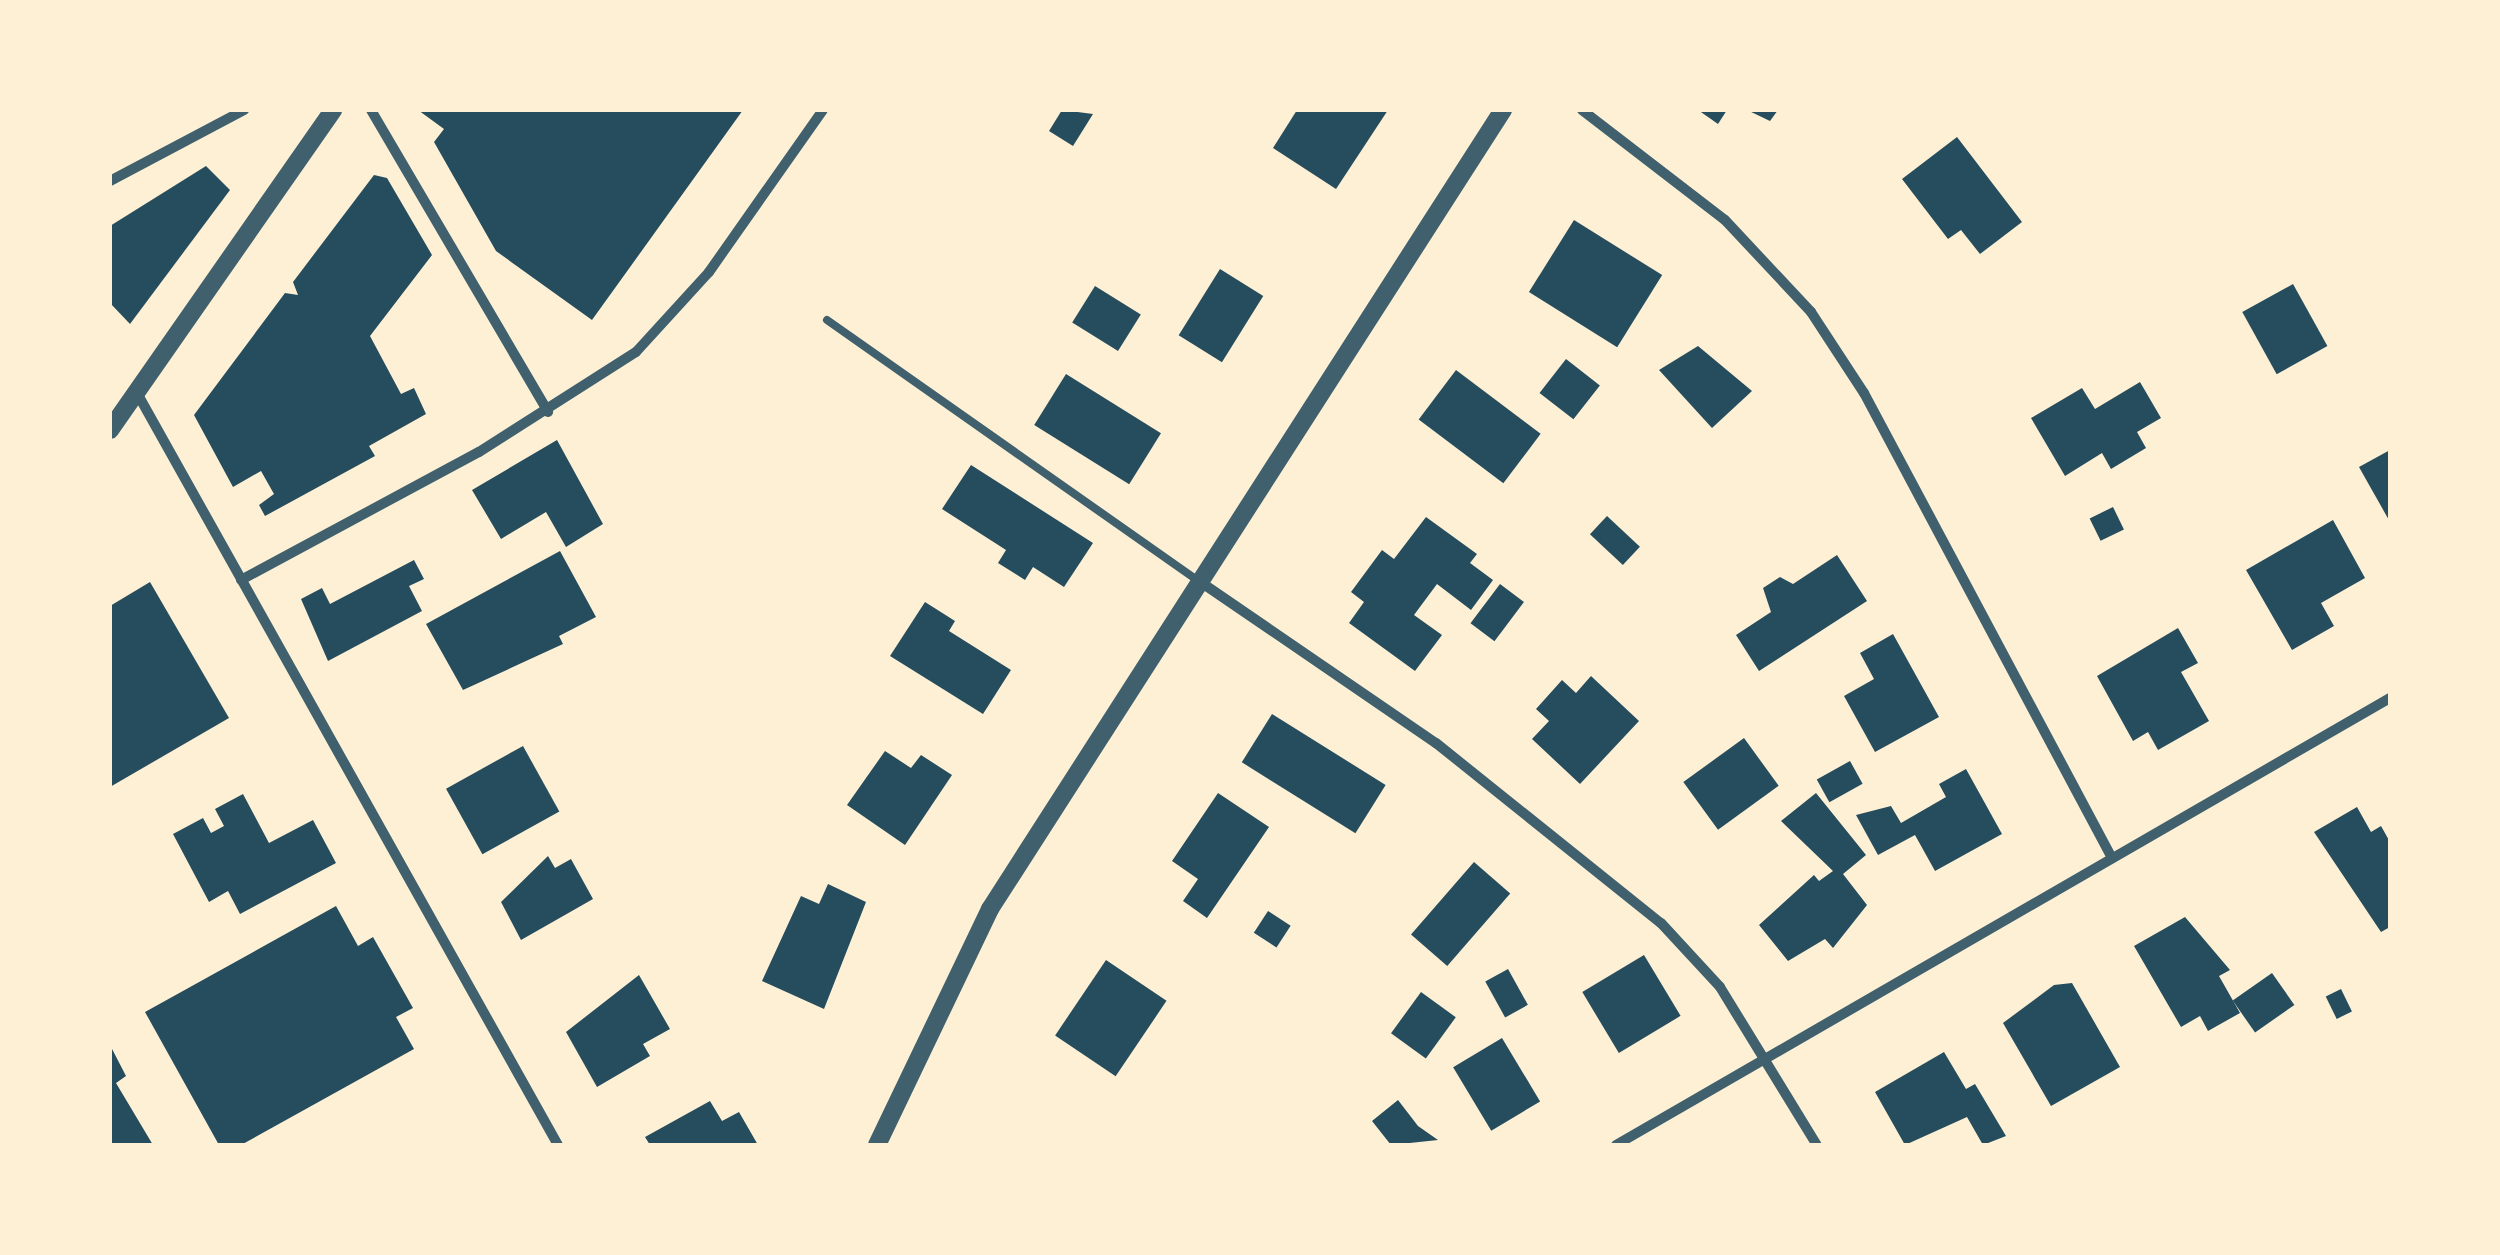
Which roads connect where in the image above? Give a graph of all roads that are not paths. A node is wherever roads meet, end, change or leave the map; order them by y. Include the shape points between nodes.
1 (244, 110) edge
2 (333, 110) edge
3 (371, 110) edge
4 (822, 110) edge
5 (1503, 110) edge
6 (1582, 110) edge
7 (110, 181) edge
8 (827, 320) dead end
9 (137, 393) junction
10 (548, 412) junction
11 (110, 430) edge
12 (241, 580) junction
13 (1202, 584) junction
14 (2389, 702) edge
15 (2112, 858) junction
16 (1764, 1059) junction
17 (558, 1145) edge
18 (877, 1145) edge
19 (1616, 1145) edge
20 (1816, 1145) edge

1 - 7 street
2 - 9 street
3 - 10 street
4 - 10 street via 666,324
5 - 13 street
6 - 15 street via 1725,220 1828,336
8 - 13 lane
9 - 11 street
9 - 12 street
10 - 12 street
12 - 17 street
13 - 16 street via 1436,743 1648,912 1708,971
13 - 18 street via 990,909
14 - 15 street
15 - 16 street
16 - 19 street
16 - 20 street

